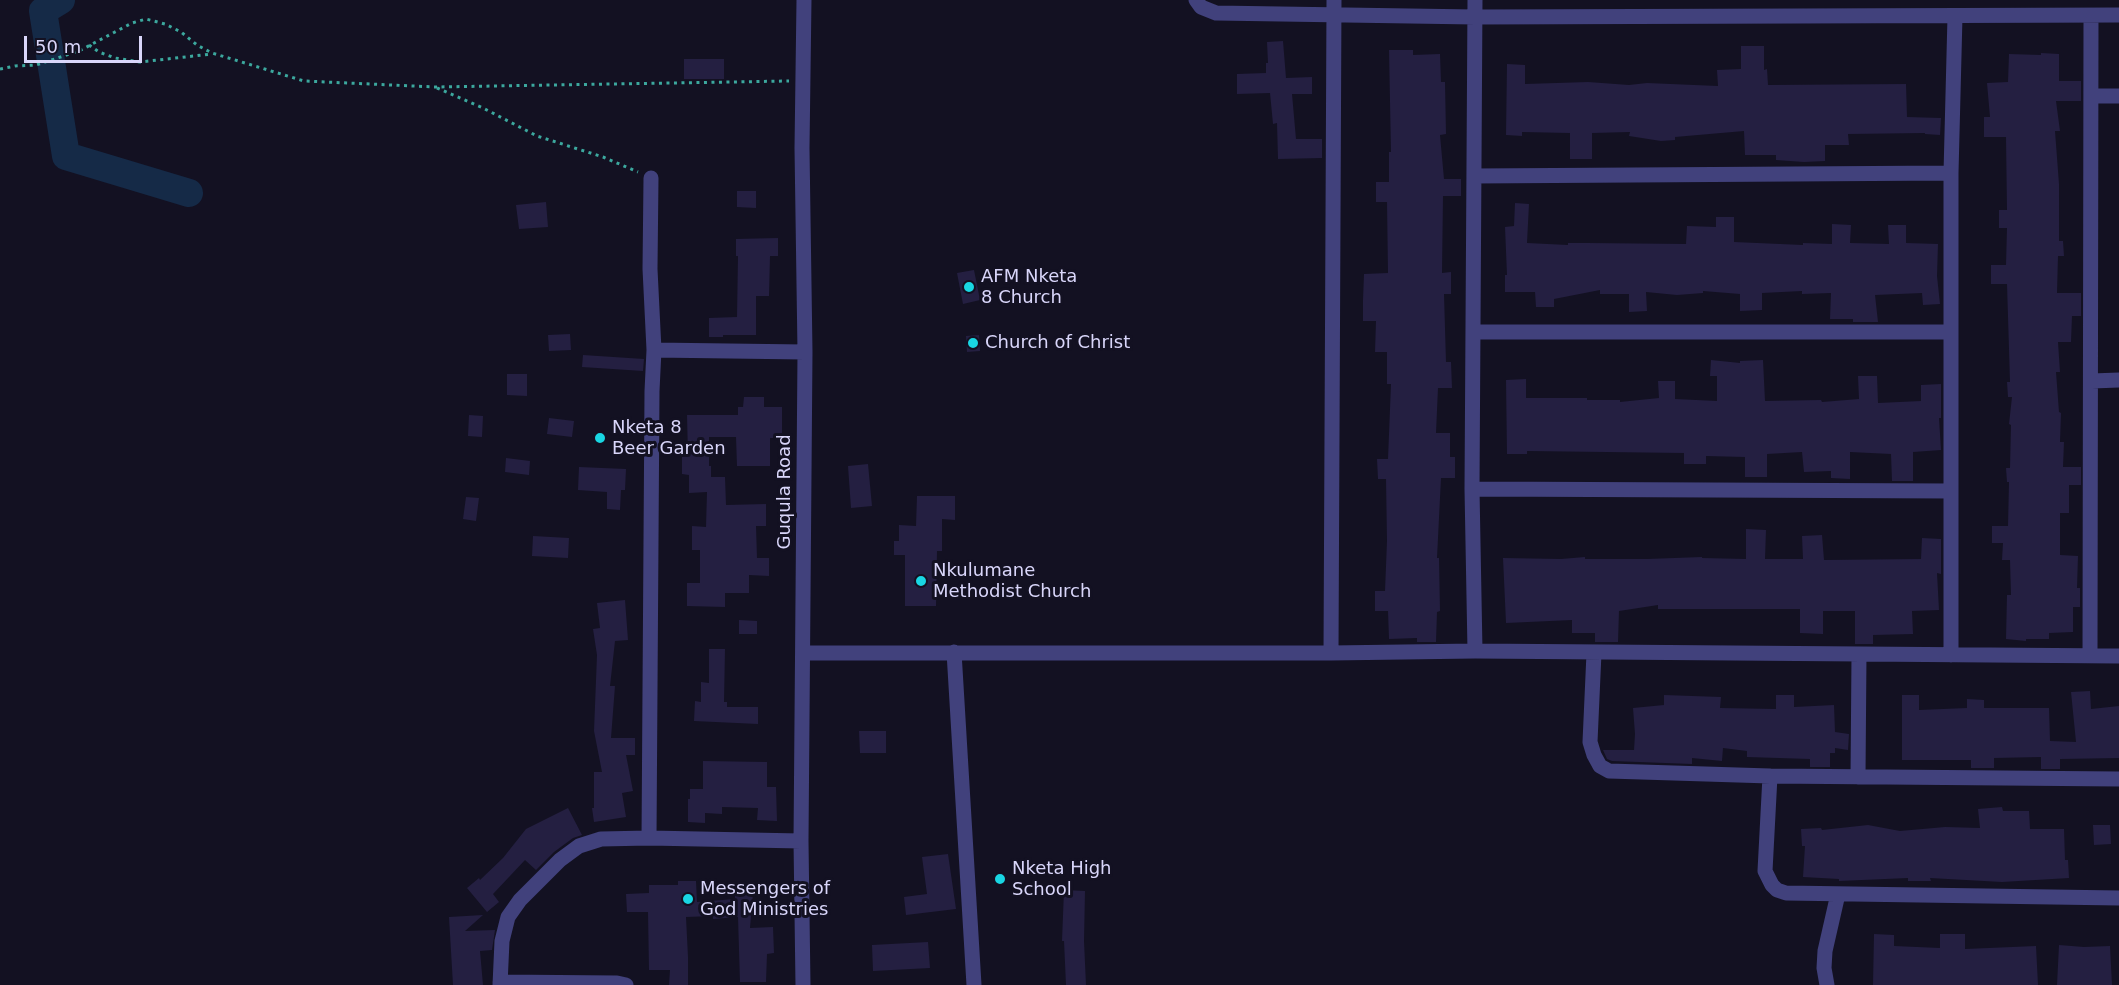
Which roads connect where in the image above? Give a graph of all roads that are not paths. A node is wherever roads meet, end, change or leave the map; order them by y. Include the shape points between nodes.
1 (804, 0) edge
2 (1196, 0) edge
3 (1475, 0) edge
4 (1334, 7) edge
5 (1763, 7) edge
6 (2119, 15) edge
7 (1955, 16) junction
8 (2091, 16) junction
9 (1475, 17) junction
10 (2092, 96) junction
11 (2119, 96) edge
12 (1951, 173) junction
13 (1474, 176) junction
14 (651, 178) road end
15 (1474, 332) junction
16 (1951, 332) junction
17 (654, 350) junction
18 (805, 352) junction
19 (2119, 380) edge
20 (2092, 381) junction
21 (1472, 489) junction
22 (1950, 491) junction
23 (1475, 651) junction
24 (954, 652) junction
25 (1594, 652) junction
26 (804, 653) junction
27 (1330, 653) junction
28 (1859, 655) junction
29 (1951, 655) junction
30 (2090, 656) junction
31 (2119, 656) edge
32 (1770, 776) junction
33 (1858, 777) junction
34 (2119, 779) edge
35 (649, 838) junction
36 (801, 841) junction
37 (1838, 894) junction
38 (2119, 898) edge
39 (500, 984) edge
40 (626, 985) edge
41 (803, 985) edge
42 (974, 985) edge
43 (1827, 985) edge

1 - 18 street, Guqula Road
2 - 4 street via 1201,8 1216,13
3 - 9 street
4 - 9 street
4 - 27 street
5 - 7 street
5 - 9 street
6 - 8 street
7 - 8 street
7 - 12 street
8 - 10 street
9 - 13 street
10 - 11 street
10 - 20 street
12 - 13 street
12 - 16 street
13 - 15 street
14 - 17 street
15 - 16 street
15 - 21 street
16 - 22 street
17 - 18 street
17 - 35 street
18 - 26 street, Guqula Road
19 - 20 street
20 - 30 street
21 - 22 street
21 - 23 street
22 - 29 street
23 - 25 street
23 - 27 street
24 - 26 street
24 - 27 street
24 - 42 street
25 - 28 street
25 - 32 street via 1590,742 1600,766 1622,773
26 - 36 street, Guqula Road
28 - 29 street
28 - 33 street
29 - 30 street
30 - 31 street
32 - 33 street
32 - 37 street via 1765,871 1768,878 1777,890 1786,893
33 - 34 street
35 - 36 street
35 - 39 street via 589,841 560,860 508,917 502,941
36 - 41 street, Guqula Road
37 - 38 street
37 - 43 street via 1825,951
39 - 40 street

